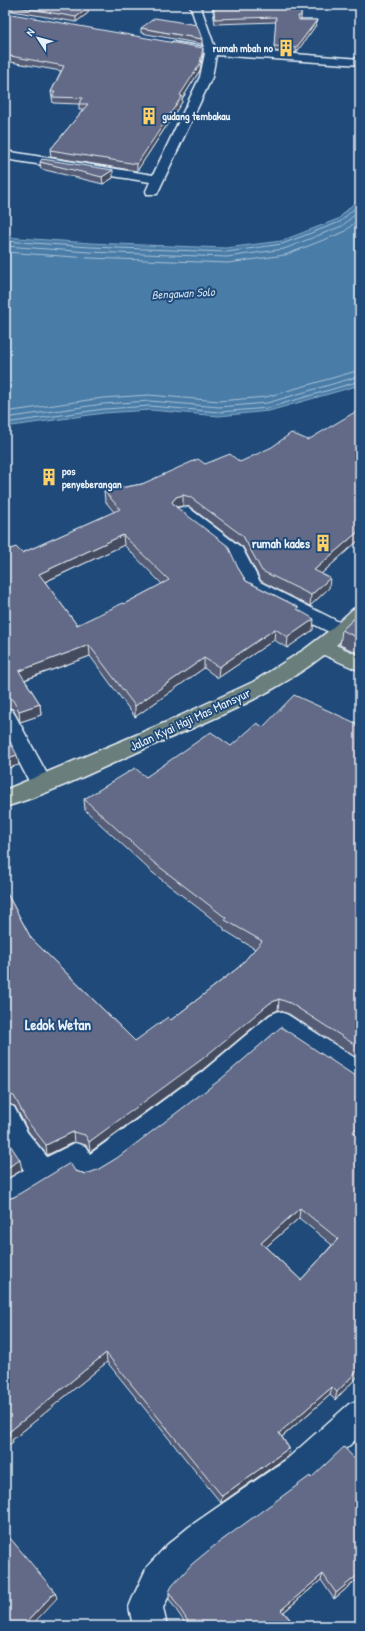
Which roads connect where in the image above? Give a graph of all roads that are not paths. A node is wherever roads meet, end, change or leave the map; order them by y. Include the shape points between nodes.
1 (195, 5) edge
2 (160, 42) edge
3 (212, 51) junction
4 (360, 62) edge
5 (5, 155) edge
6 (157, 179) junction
7 (152, 191) dead end
8 (183, 512) edge
9 (360, 612) edge
10 (342, 631) junction
11 (324, 647) junction
12 (360, 664) edge
13 (5, 715) edge
14 (42, 785) junction
15 (5, 799) edge
16 (360, 1075) edge
17 (5, 1115) edge
18 (43, 1174) junction
19 (5, 1196) edge
20 (360, 1415) edge
21 (150, 1626) edge

1 - 3 street
2 - 3 street
3 - 4 street
3 - 6 street via 206,77
5 - 6 street
6 - 7 street
8 - 10 street via 236,552 253,586
9 - 10 main road, Jalan Kyai Haji Mas Mansyur
10 - 11 main road, Jalan Kyai Haji Mas Mansyur
11 - 12 main road
11 - 14 main road, Jalan Kyai Haji Mas Mansyur via 279,678 203,715
13 - 14 street
14 - 15 main road, Jalan Kyai Haji Mas Mansyur
16 - 18 street via 280,1022 211,1080 107,1158 87,1170 75,1155
17 - 18 street via 18,1141
18 - 19 street
20 - 21 street via 298,1470 179,1557 159,1579 146,1607

